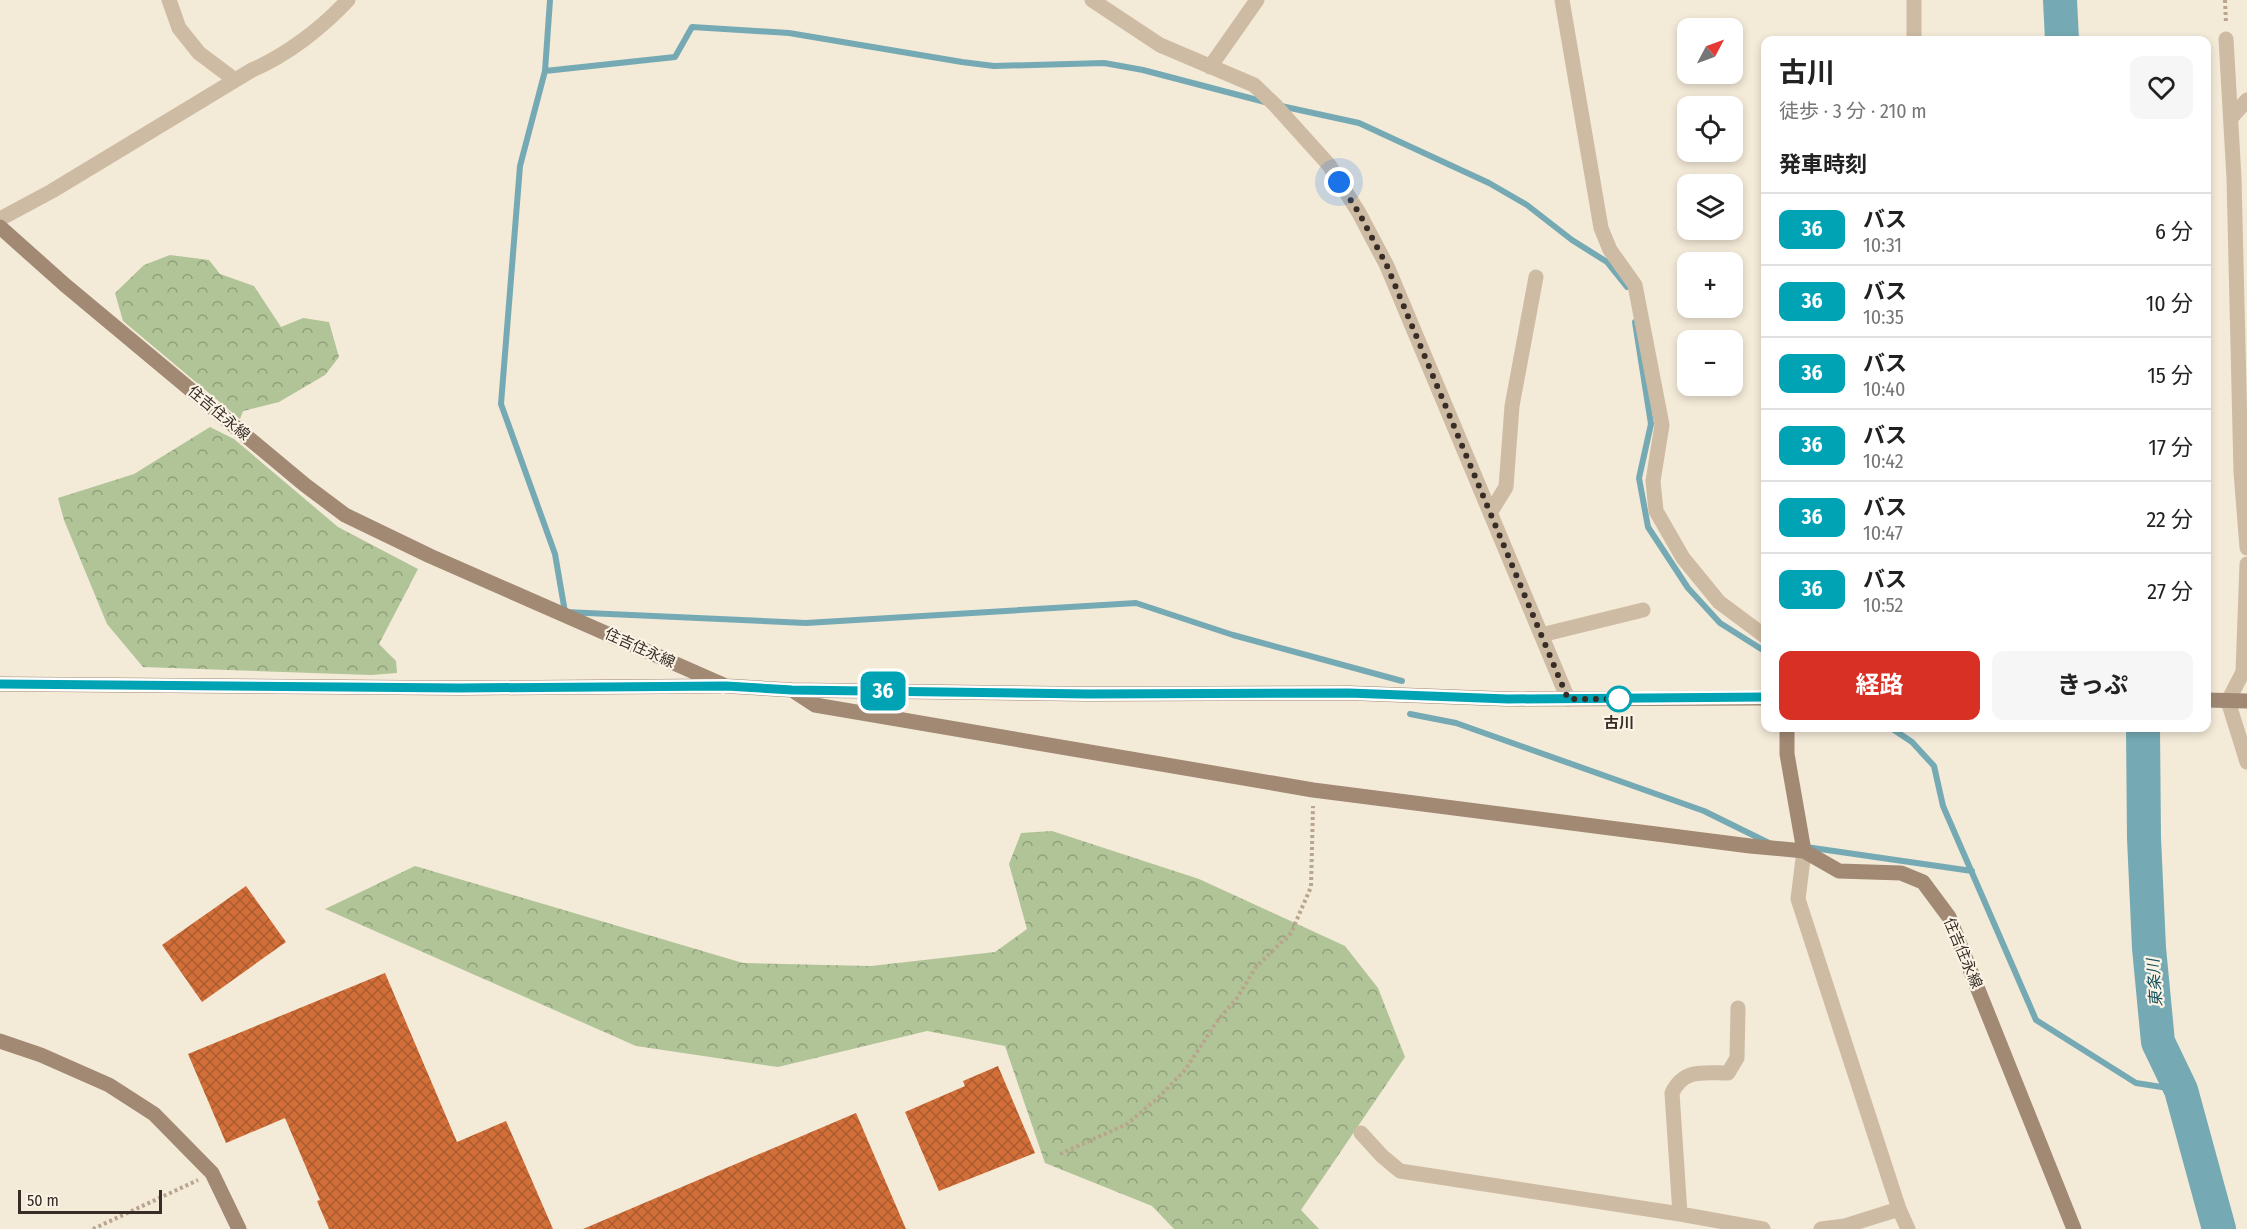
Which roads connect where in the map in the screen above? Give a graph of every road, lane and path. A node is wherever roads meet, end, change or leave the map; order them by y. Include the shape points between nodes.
1 (168, 0) edge
2 (348, 0) edge
3 (1092, 0) edge
4 (1257, 0) edge
5 (1562, 0) edge
6 (1914, 0) edge
7 (2225, 0) edge
8 (1914, 36) edge
9 (2226, 39) joint
10 (1210, 67) junction
11 (235, 80) junction
12 (2247, 100) edge
13 (2231, 118) junction
14 (0, 219) edge
15 (0, 227) edge
16 (1536, 277) dead end
17 (1490, 513) junction
18 (2247, 548) edge
19 (2247, 564) edge
20 (1643, 610) dead end
21 (1761, 633) edge
22 (1541, 635) junction
23 (0, 684) edge
24 (726, 686) junction
25 (792, 690) junction
26 (1761, 698) edge
27 (1568, 699) junction
28 (2211, 700) edge
29 (2228, 700) junction
30 (2247, 701) edge
31 (1787, 732) edge
32 (2247, 762) edge
33 (1313, 790) junction
34 (1804, 851) junction
35 (1738, 1008) dead end
36 (0, 1041) edge
37 (1361, 1133) dead end
38 (1060, 1154) dead end
39 (212, 1173) junction
40 (1899, 1209) junction
41 (1680, 1214) junction
42 (93, 1229) edge
43 (239, 1229) edge
44 (1763, 1229) edge
45 (1821, 1229) edge
46 (1908, 1229) edge
47 (2074, 1229) edge

1 - 11 street via 179,28 199,53
2 - 11 street via 300,42
3 - 10 street via 1160,45
4 - 10 street
5 - 21 street via 1600,228 1635,285 1662,425 1653,481 1656,511 1683,558 1719,602
6 - 8 street
7 - 9 path
9 - 13 street
10 - 17 street via 1254,85 1329,165 1387,266
11 - 14 street
12 - 13 street
13 - 18 street via 2241,472
15 - 24 main road, 住吉住永線 via 345,515
16 - 17 street via 1512,406 1506,487
17 - 22 street
19 - 29 street via 2243,672
20 - 22 street
22 - 27 street
23 - 24 main road
24 - 25 main road, 住吉住永線
25 - 27 main road, 住吉住永線 via 1349,693
25 - 33 main road via 815,705
26 - 27 main road, 住吉住永線
28 - 29 main road
29 - 30 main road
29 - 32 street
31 - 34 main road via 1787,754
33 - 34 main road
33 - 38 path via 1311,887 1291,933 1256,967 1185,1070 1159,1097 1127,1124
34 - 40 street via 1798,899
34 - 47 main road, 住吉住永線 via 1839,871 1901,873 1923,882 1949,917
35 - 41 street via 1737,1058 1728,1073 1691,1073 1678,1081 1672,1093
36 - 39 main road via 109,1085 154,1114
37 - 41 street via 1400,1171
39 - 42 path
39 - 43 main road
40 - 45 street via 1845,1226
40 - 46 street
41 - 44 street

